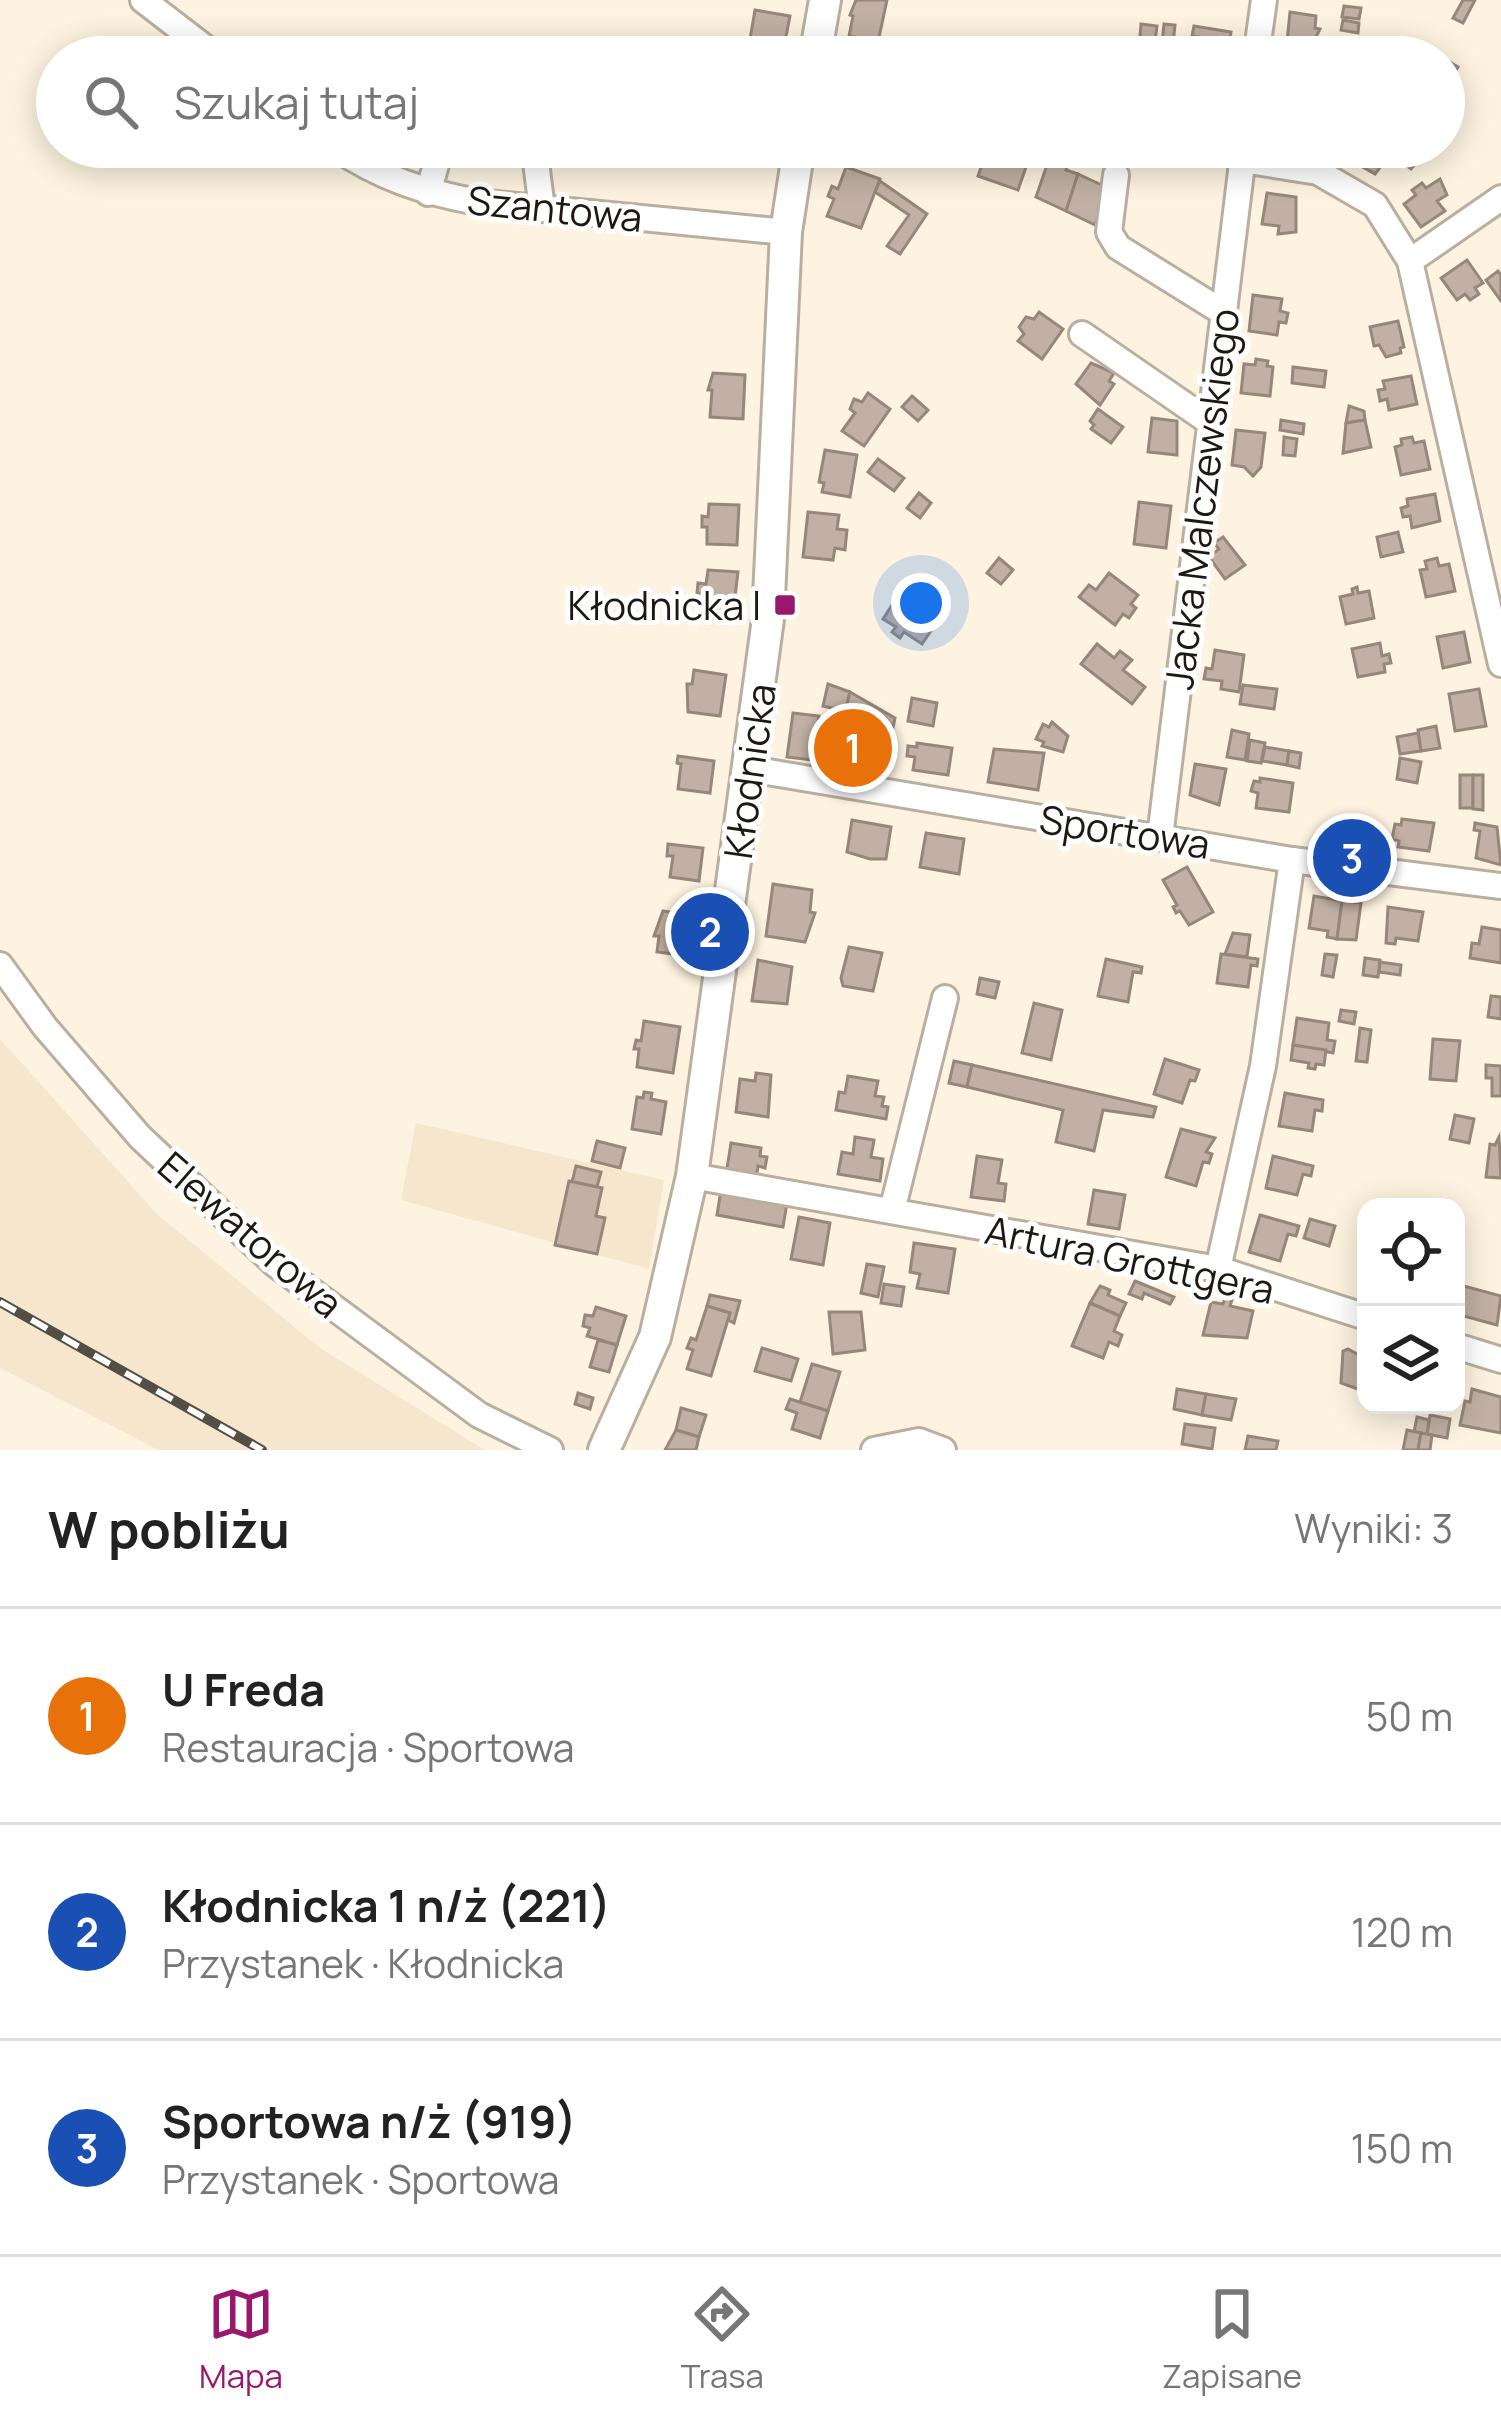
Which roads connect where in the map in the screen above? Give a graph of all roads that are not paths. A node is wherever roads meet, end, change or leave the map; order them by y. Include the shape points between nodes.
1 (143, 0) edge
2 (825, 0) edge
3 (1264, 0) edge
4 (190, 36) edge
5 (819, 36) edge
6 (1259, 36) edge
7 (370, 168) edge
8 (435, 168) edge
9 (537, 168) edge
10 (796, 168) edge
11 (1242, 168) edge
12 (1302, 168) edge
13 (1116, 175) dead end
14 (428, 193) junction
15 (1501, 199) edge
16 (542, 209) junction
17 (786, 232) junction
18 (1410, 261) junction
19 (1224, 313) junction
20 (1082, 334) dead end
21 (1211, 423) junction
22 (1501, 664) edge
23 (750, 769) junction
24 (1160, 837) junction
25 (1292, 860) junction
26 (1501, 886) edge
27 (0, 965) edge
28 (945, 998) dead end
29 (692, 1176) junction
30 (892, 1211) junction
31 (1218, 1269) junction
32 (1357, 1314) edge
33 (1465, 1349) edge
34 (1501, 1360) edge
35 (550, 1450) edge
36 (604, 1450) edge
37 (874, 1450) edge
38 (943, 1450) edge

1 - 4 street
2 - 5 main road
3 - 6 street
7 - 14 street, Szantowa
8 - 14 street
9 - 16 street
10 - 17 main road, Kłodnicka
11 - 19 street, Jacka Malczewskiego
12 - 18 street, Jacka Malczewskiego via 1375,205
13 - 19 street via 1109,232 1118,247
14 - 16 street, Szantowa
15 - 18 street
16 - 17 street, Szantowa
17 - 23 main road, Kłodnicka via 770,598
18 - 22 street, Jacka Malczewskiego
19 - 21 street, Jacka Malczewskiego
20 - 21 street
21 - 24 street, Jacka Malczewskiego
23 - 24 street, Sportowa
23 - 29 main road, Kłodnicka
24 - 25 street, Sportowa
25 - 26 street, Sportowa
25 - 31 street via 1263,1066
27 - 35 street, Elewatorowa via 140,1137 275,1264 478,1415
28 - 30 street
29 - 30 street, Artura Grottgera
29 - 36 main road, Kłodnicka via 655,1337
30 - 31 street, Artura Grottgera
31 - 32 street, Artura Grottgera
33 - 34 street
37 - 38 street via 919,1442

